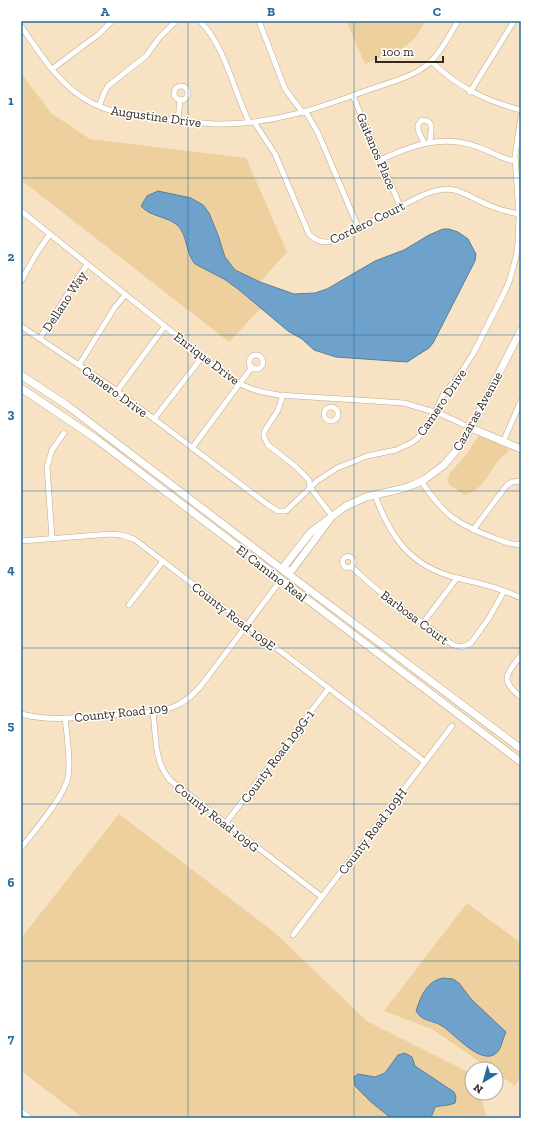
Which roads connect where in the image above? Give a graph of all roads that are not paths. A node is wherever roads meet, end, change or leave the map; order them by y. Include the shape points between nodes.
1 (112, 21) edge
2 (176, 21) edge
3 (200, 21) edge
4 (259, 21) edge
5 (458, 21) edge
6 (514, 21) edge
7 (21, 26) edge
8 (431, 61) junction
9 (52, 69) junction
10 (470, 92) junction
11 (353, 96) junction
12 (180, 100) dead end
13 (99, 106) junction
14 (521, 110) edge
15 (305, 113) junction
16 (521, 116) edge
17 (178, 120) junction
18 (252, 122) junction
19 (430, 142) junction
20 (424, 143) junction
21 (380, 160) junction
22 (515, 161) junction
23 (400, 206) junction
24 (21, 211) edge
25 (520, 214) edge
26 (358, 227) junction
27 (50, 234) junction
28 (88, 265) junction
29 (21, 281) edge
30 (125, 294) junction
31 (21, 326) edge
32 (165, 326) junction
33 (521, 330) edge
34 (40, 338) junction
35 (202, 356) junction
36 (79, 365) junction
37 (252, 367) dead end
38 (21, 375) edge
39 (240, 384) junction
40 (21, 388) edge
41 (117, 391) junction
42 (283, 395) junction
43 (331, 398) junction
44 (521, 401) edge
45 (331, 407) dead end
46 (436, 412) junction
47 (515, 415) junction
48 (521, 417) edge
49 (154, 419) junction
50 (471, 428) junction
51 (64, 433) dead end
52 (503, 442) junction
53 (192, 448) junction
54 (521, 449) edge
55 (421, 481) junction
56 (521, 481) edge
57 (310, 487) junction
58 (375, 495) junction
59 (332, 516) junction
60 (473, 530) junction
61 (52, 538) junction
62 (21, 541) edge
63 (521, 544) edge
64 (163, 561) junction
65 (352, 566) dead end
66 (286, 572) junction
67 (457, 578) junction
68 (281, 580) junction
69 (504, 590) junction
70 (521, 598) edge
71 (129, 605) dead end
72 (423, 623) junction
73 (247, 625) junction
74 (521, 655) edge
75 (329, 688) junction
76 (521, 697) edge
77 (153, 712) junction
78 (21, 714) edge
79 (65, 718) junction
80 (452, 726) dead end
81 (521, 749) edge
82 (425, 762) junction
83 (521, 762) edge
84 (225, 824) junction
85 (21, 848) edge
86 (322, 897) junction
87 (293, 935) dead end
88 (21, 1111) edge
89 (30, 1118) edge

1 - 9 street via 100,34
2 - 13 street via 146,56 108,86
3 - 18 street, Cordero Court via 216,42 241,106
4 - 15 street via 286,89
5 - 8 street, Augustine Drive
6 - 10 street
7 - 9 street, Augustine Drive
8 - 10 street
8 - 11 street, Augustine Drive via 406,76
9 - 13 street, Augustine Drive via 75,93
10 - 14 street
11 - 15 street, Augustine Drive
11 - 21 street, Gaitanos Place
12 - 17 street
13 - 17 street, Augustine Drive via 118,113
15 - 18 street, Augustine Drive
15 - 26 street via 318,134
16 - 22 street, Camero Drive
17 - 18 street, Augustine Drive via 217,124
18 - 26 street, Cordero Court via 275,154 312,237 327,242
19 - 20 street
19 - 20 street via 431,123 422,120 417,128
19 - 22 street via 470,144 505,160
20 - 21 street
21 - 23 street, Gaitanos Place
22 - 25 street, Camero Drive
23 - 25 street, Cordero Court via 430,192 450,189 499,209
23 - 26 street, Cordero Court
24 - 27 street, Enrique Drive
25 - 46 street, Camero Drive via 518,244 509,282 472,354 443,395
27 - 28 street, Enrique Drive
27 - 29 street
28 - 30 street, Enrique Drive
28 - 34 street, Dellano Way
30 - 32 street, Enrique Drive
30 - 36 street
31 - 34 street, Camero Drive
32 - 35 street, Enrique Drive
32 - 41 street
33 - 50 main road, Cazaras Avenue
34 - 36 street, Camero Drive
35 - 39 street, Enrique Drive
35 - 49 street
36 - 41 street, Camero Drive
37 - 39 street
38 - 66 main road, El Camino Real via 68,406
39 - 42 street, Enrique Drive via 264,393
39 - 53 street
40 - 68 main road, El Camino Real via 95,438
41 - 49 street, Camero Drive
42 - 43 street, Enrique Drive
42 - 57 street via 264,437 272,449 305,476
43 - 45 street
43 - 46 street, Enrique Drive via 393,402
44 - 47 street
46 - 50 street, Enrique Drive
46 - 57 street, Camero Drive via 426,428 410,444 346,463
47 - 48 street
47 - 52 street
49 - 53 street, Camero Drive
50 - 52 main road, Enrique Drive
50 - 55 main road, Cazaras Avenue via 444,465
51 - 61 street via 52,450 47,467
52 - 54 main road, Enrique Drive
53 - 57 street, Camero Drive via 278,511 289,509
55 - 58 main road, Cazaras Avenue via 405,488
55 - 60 street via 447,514
56 - 60 street via 507,485
57 - 59 street
58 - 59 main road, Cazaras Avenue via 356,501
58 - 67 street via 388,526 403,548 423,564
59 - 66 main road, Cazaras Avenue via 292,570
60 - 63 street via 507,543
61 - 62 street, County Road 109E
61 - 64 street, County Road 109E via 122,535 134,539
64 - 71 street
64 - 73 street, County Road 109E
65 - 72 street, Barbosa Court
66 - 68 main road, Cazaras Avenue
66 - 81 main road, El Camino Real
67 - 69 street
67 - 72 street
68 - 73 street, County Road 109
68 - 83 main road, El Camino Real
69 - 70 street
69 - 72 street, Barbosa Court via 489,618 467,645 460,647 452,644
73 - 75 street, County Road 109E
73 - 77 street, County Road 109 via 192,696 175,707
74 - 76 street via 507,678 508,685
75 - 82 street, County Road 109E
75 - 84 street, County Road 109G-1
77 - 79 street, County Road 109
77 - 84 street, County Road 109G via 158,756 164,772 173,784
78 - 79 street, County Road 109
79 - 85 street via 69,764 66,783
80 - 82 street, County Road 109H
82 - 86 street, County Road 109H
84 - 86 street, County Road 109G
86 - 87 street, County Road 109H
88 - 89 street

